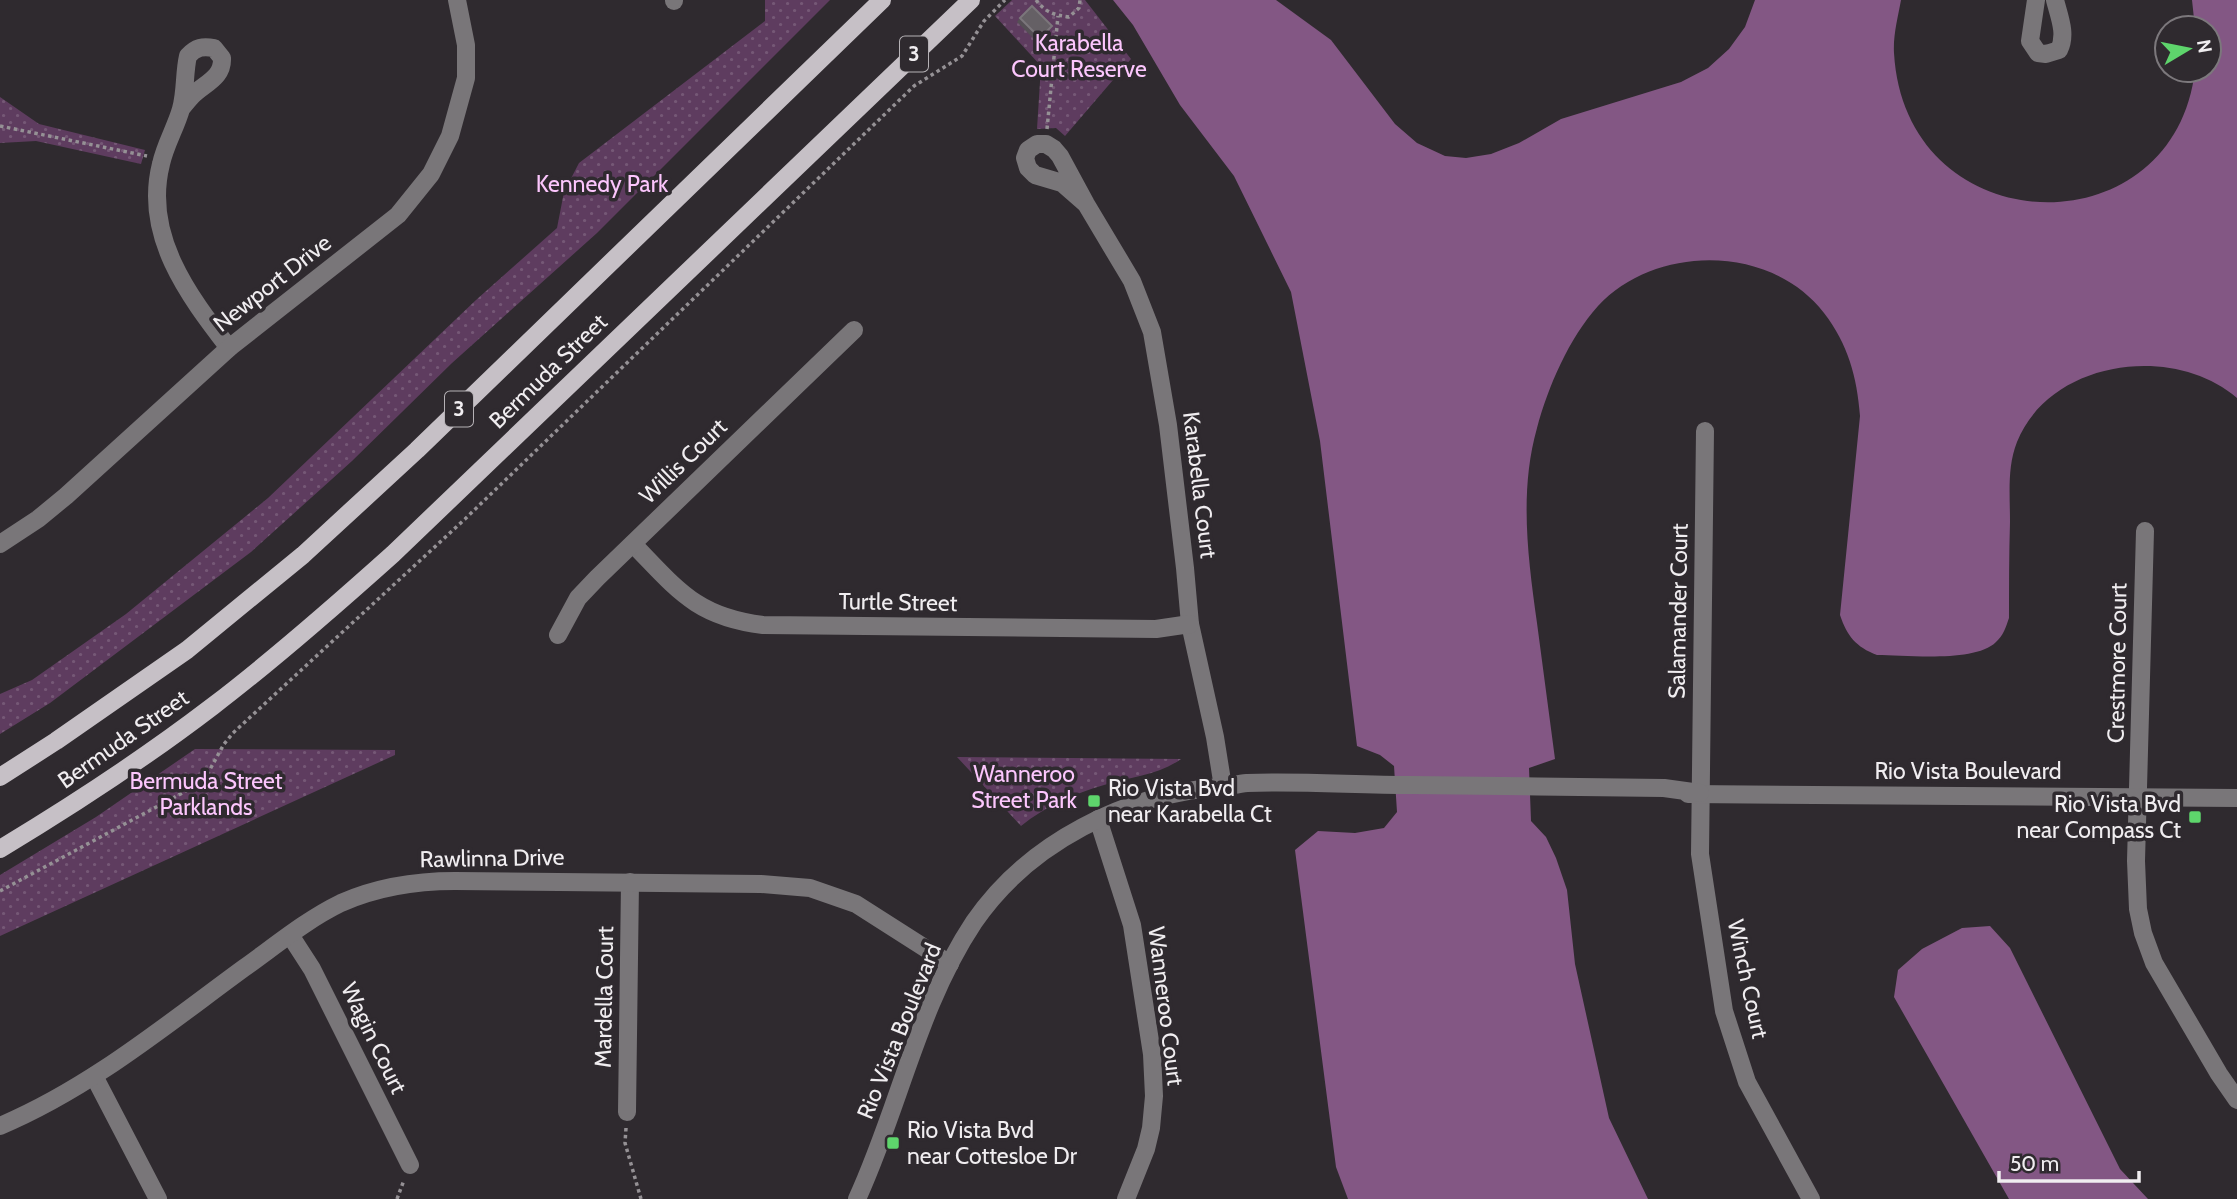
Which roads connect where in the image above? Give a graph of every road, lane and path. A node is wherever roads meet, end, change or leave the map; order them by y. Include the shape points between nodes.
1 (457, 0) edge
2 (882, 0) edge
3 (971, 0) edge
4 (1005, 0) edge
5 (1036, 0) edge
6 (1080, 0) edge
7 (2036, 0) edge
8 (2055, 0) edge
9 (1058, 16) junction
10 (181, 109) dead end
11 (0, 126) edge
12 (1046, 145) junction
13 (163, 159) junction
14 (1086, 204) junction
15 (854, 330) dead end
16 (229, 348) junction
17 (1705, 431) dead end
18 (2145, 531) dead end
19 (0, 544) edge
20 (633, 544) junction
21 (1190, 624) junction
22 (558, 635) dead end
23 (0, 776) edge
24 (1223, 787) junction
25 (1700, 793) junction
26 (2137, 797) junction
27 (2237, 798) edge
28 (1098, 819) junction
29 (0, 849) edge
30 (630, 882) junction
31 (0, 891) edge
32 (290, 935) junction
33 (950, 964) junction
34 (94, 1076) junction
35 (2237, 1100) edge
36 (626, 1112) joint
37 (0, 1126) edge
38 (410, 1165) dead end
39 (158, 1199) edge
40 (641, 1199) edge
41 (857, 1199) edge
42 (1126, 1199) edge
43 (1811, 1199) edge

1 - 16 street, Newport Drive via 466,45 466,78 450,136 431,174 398,215
2 - 23 main road, Bermuda Street / 3 via 303,555 187,650
3 - 29 main road, Bermuda Street / 3 via 342,600 214,706 94,791
4 - 31 path via 984,21 962,56 914,86 465,519 233,733 197,784
5 - 9 path via 1043,10
6 - 9 path via 1079,8 1069,17
7 - 8 street via 2030,41 2038,53 2046,54 2059,50 2063,42
9 - 12 path
10 - 13 street
11 - 13 path
12 - 14 street, Karabella Court via 1060,156
12 - 14 street, Karabella Court via 1028,149 1028,168 1035,175 1062,183
13 - 16 street via 157,190 163,242 190,296
14 - 21 street, Karabella Court via 1132,281 1152,332 1170,438
15 - 20 street, Willis Court
16 - 19 street, Newport Drive via 66,496
17 - 25 street, Salamander Court
18 - 26 street, Crestmore Court
20 - 21 street, Turtle Street via 698,606 738,622 1156,629
20 - 22 street, Willis Court via 578,598
21 - 24 street, Karabella Court
24 - 25 street, Rio Vista Boulevard via 1245,783 1664,796
24 - 28 street, Rio Vista Boulevard via 1157,796
25 - 26 street, Rio Vista Boulevard
25 - 43 street, Winch Court via 1700,854 1724,1011 1747,1082
26 - 27 street, Rio Vista Boulevard
26 - 35 street, Crestmore Court via 2136,885 2143,933 2154,963
28 - 33 street, Rio Vista Boulevard via 1059,841 1017,875 975,920
28 - 42 street, Wanneroo Court via 1132,925 1152,1054 1151,1128
30 - 32 street, Rawlinna Drive via 426,881 367,893
30 - 33 street, Rawlinna Drive via 810,888 856,904
30 - 36 street, Mardella Court
32 - 34 street, Rawlinna Drive
32 - 38 street, Wagin Court via 312,969
33 - 41 street, Rio Vista Boulevard
34 - 37 street, Rawlinna Drive via 63,1097
34 - 39 street
36 - 40 path via 625,1143

